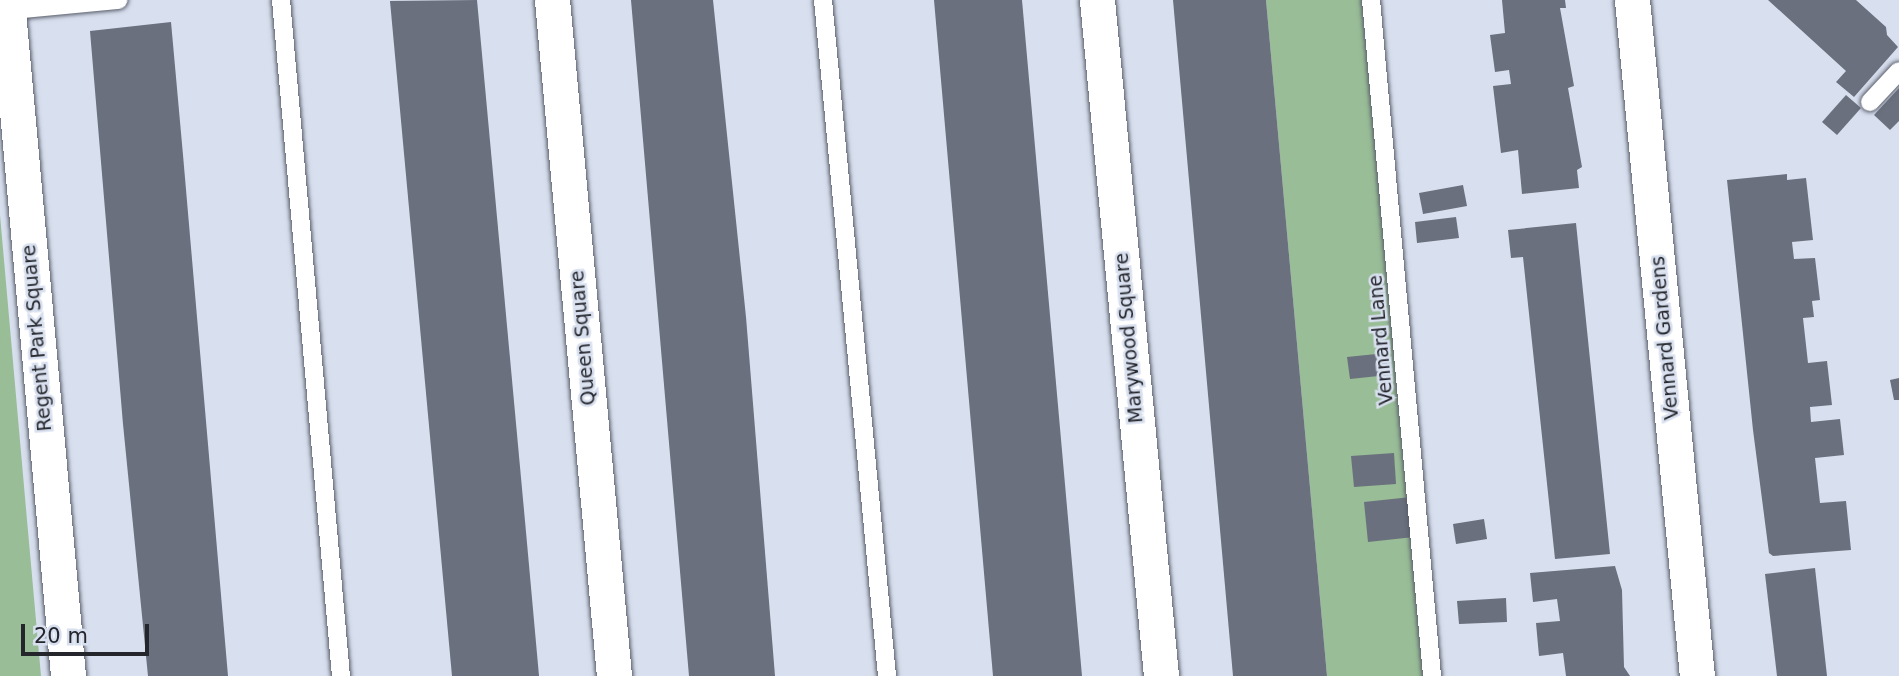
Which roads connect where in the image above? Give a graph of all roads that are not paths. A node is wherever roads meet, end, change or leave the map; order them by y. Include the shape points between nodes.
1 (118, 0) edge
2 (281, 0) edge
3 (552, 0) edge
4 (823, 0) edge
5 (1097, 0) edge
6 (1371, 0) edge
7 (1632, 0) edge
8 (5, 7) edge
9 (1899, 71) edge
10 (1870, 102) dead end
11 (68, 676) edge
12 (341, 676) edge
13 (614, 676) edge
14 (887, 676) edge
15 (1161, 676) edge
16 (1432, 676) edge
17 (1697, 676) edge

1 - 8 lane
2 - 12 lane
3 - 13 street, Queen Square
4 - 14 lane
5 - 15 street, Marywood Square
6 - 16 lane, Vennard Lane
7 - 17 street, Vennard Gardens
8 - 11 street, Regent Park Square
9 - 10 lane

